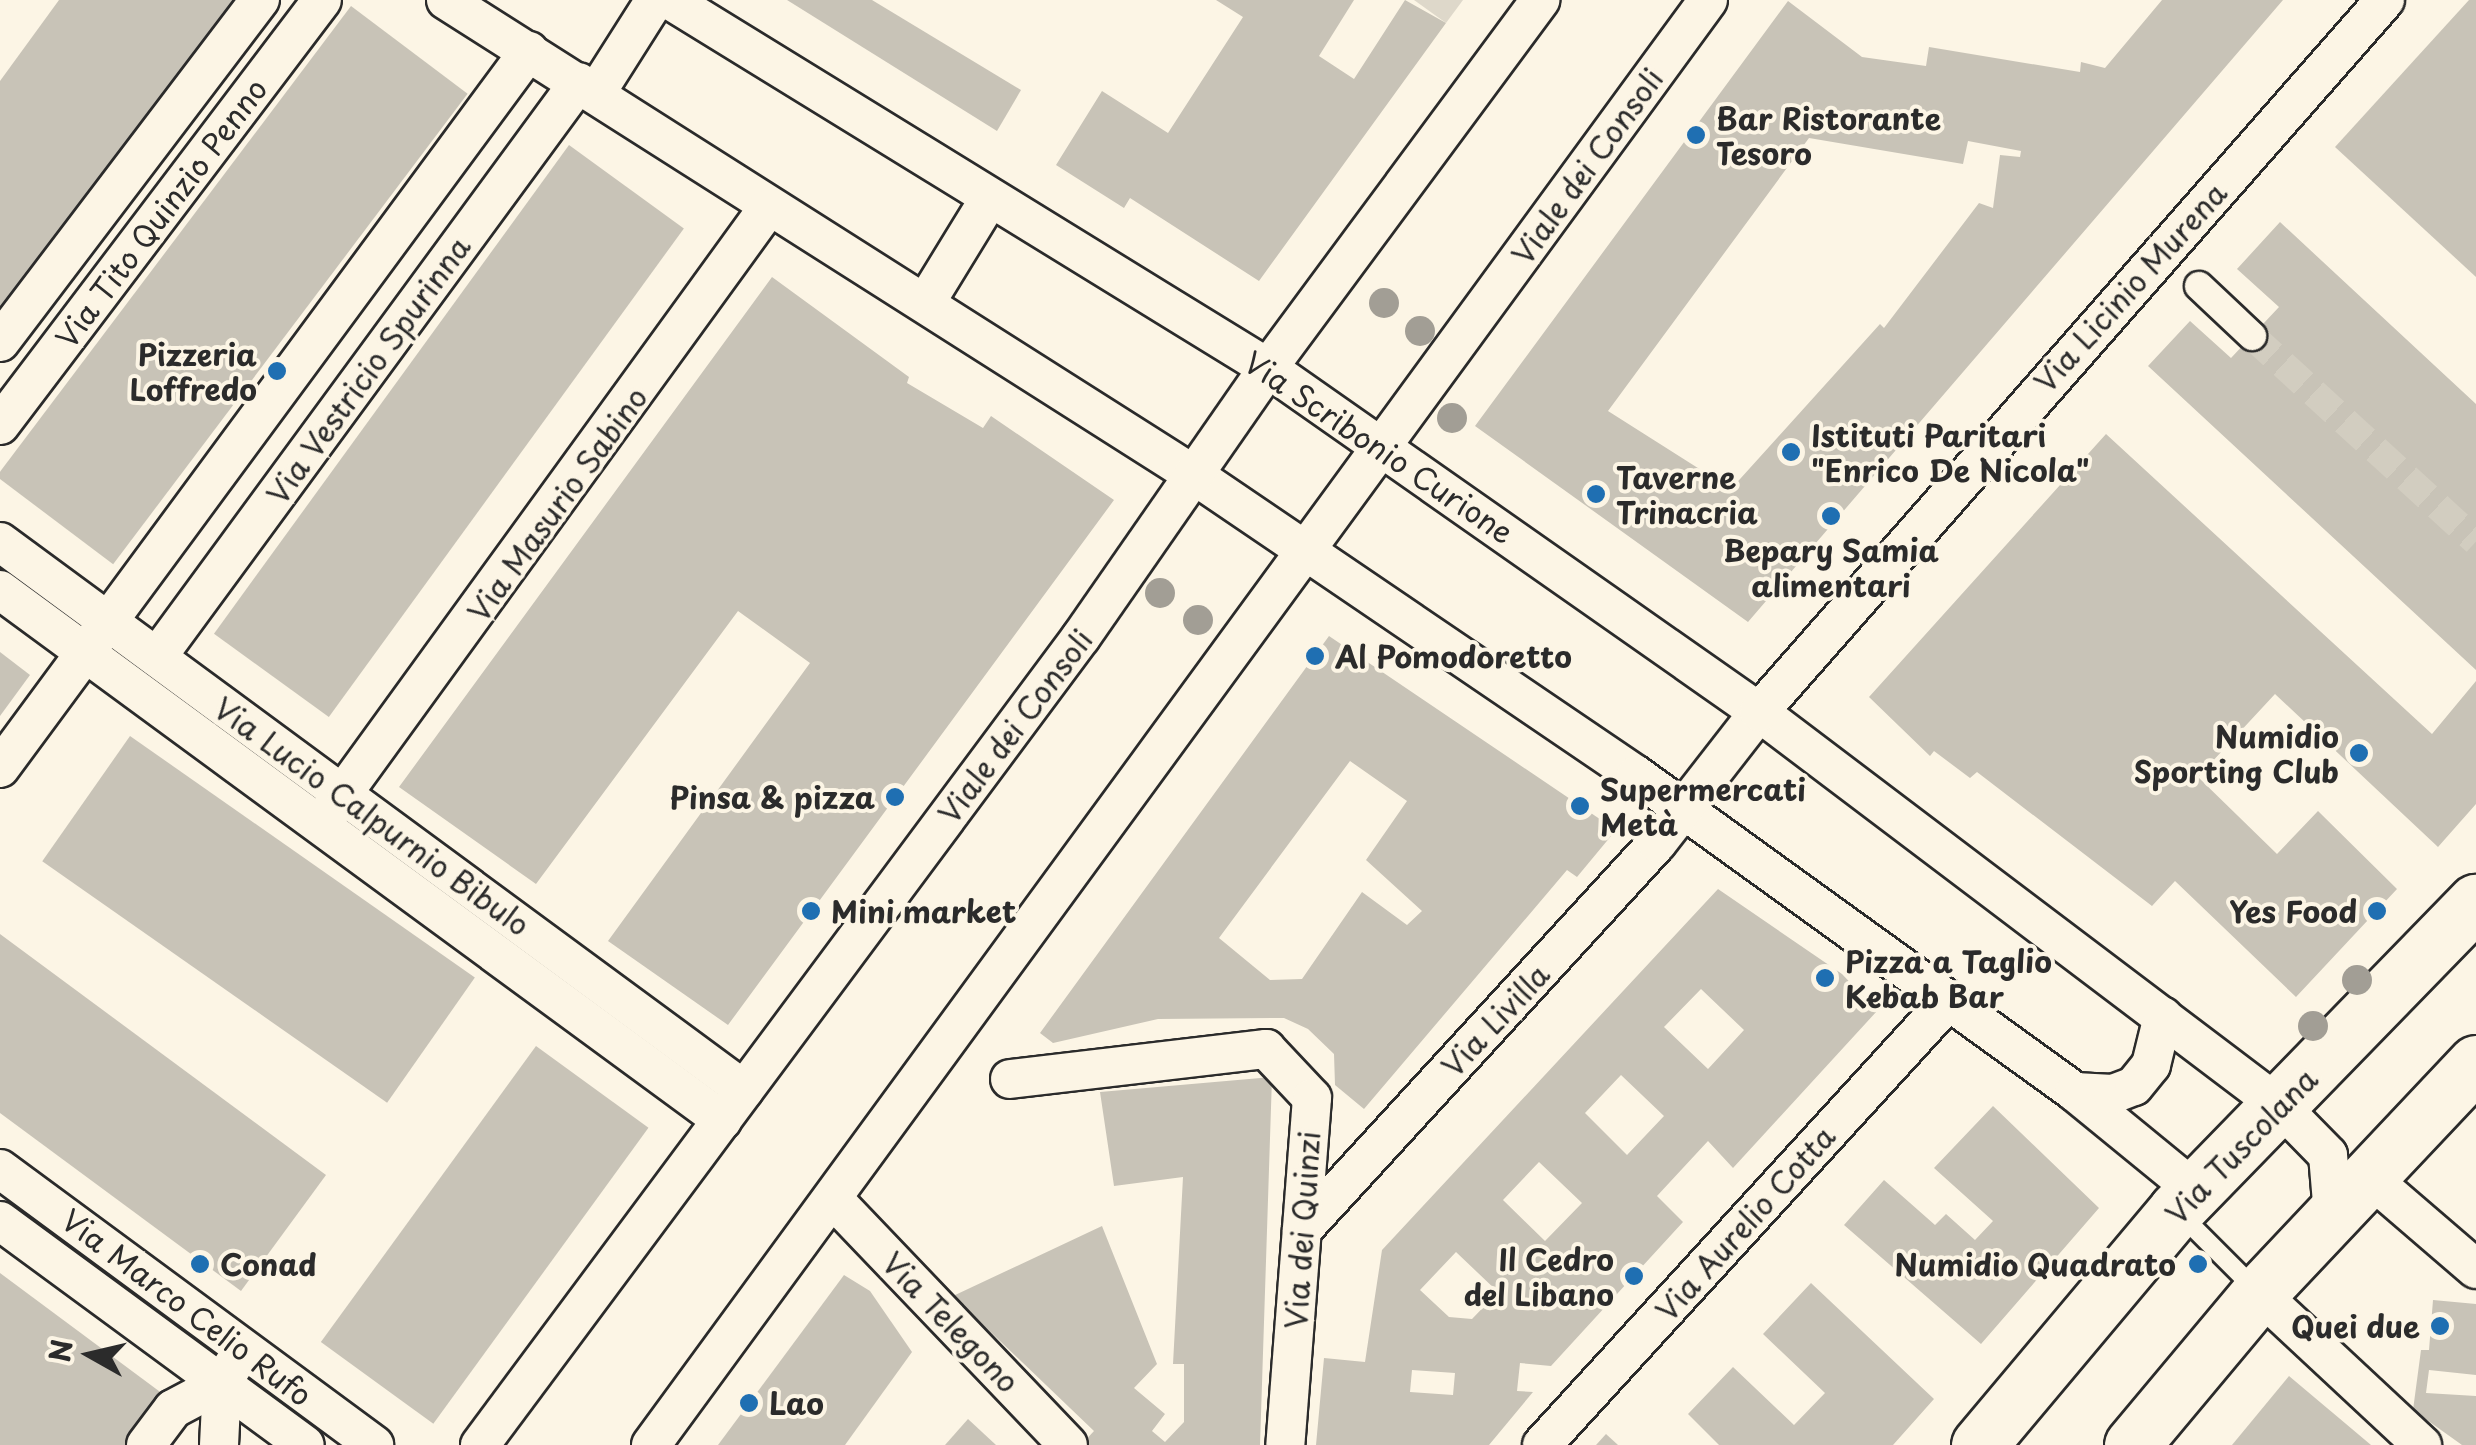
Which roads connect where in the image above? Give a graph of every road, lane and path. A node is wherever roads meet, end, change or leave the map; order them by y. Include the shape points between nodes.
1 (260, 0) edge
2 (322, 0) edge
3 (446, 0) edge
4 (655, 0) edge
5 (670, 0) edge
6 (1540, 0) edge
7 (1708, 0) edge
8 (2386, 0) edge
9 (530, 51) junction
10 (588, 88) junction
11 (988, 199) junction
12 (768, 209) junction
13 (2199, 286) dead end
14 (926, 302) junction
15 (2252, 336) tunnel mouth
16 (0, 342) edge
17 (1268, 368) junction
18 (0, 425) edge
19 (1382, 443) junction
20 (1194, 475) junction
21 (0, 542) edge
22 (1303, 550) junction
23 (0, 590) edge
24 (109, 622) junction
25 (86, 652) junction
26 (157, 657) junction
27 (1758, 712) junction
28 (0, 768) edge
29 (332, 808) junction
30 (1686, 809) junction
31 (2476, 902) edge
32 (1949, 1000) junction
33 (2163, 1016) junction
34 (2476, 1063) edge
35 (1010, 1079) dead end
36 (2075, 1092) junction
37 (733, 1105) junction
38 (2280, 1108) junction
39 (0, 1169) edge
40 (2351, 1196) junction
41 (833, 1199) junction
42 (2186, 1200) junction
43 (0, 1221) edge
44 (1302, 1230) junction
45 (2476, 1269) edge
46 (2259, 1293) junction
47 (243, 1350) junction
48 (222, 1383) junction
49 (146, 1445) edge
50 (219, 1445) edge
51 (305, 1445) edge
52 (374, 1445) edge
53 (480, 1445) edge
54 (651, 1445) edge
55 (1068, 1445) edge
56 (1285, 1445) edge
57 (1542, 1445) edge
58 (1978, 1445) edge
59 (2132, 1445) edge
60 (2422, 1445) edge

1 - 16 street, Via Tito Quinzio Penno
2 - 18 street, Via Tito Quinzio Penno
3 - 9 street
4 - 10 street
5 - 11 street, Via Scribonio Curione
6 - 17 street, Viale dei Consoli
7 - 19 street, Viale dei Consoli
8 - 27 street, Via Licinio Murena
9 - 10 street
9 - 24 street, Via Vestricio Spurinna
10 - 12 street
10 - 26 street, Via Vestricio Spurinna
11 - 14 street
11 - 17 street, Via Scribonio Curione
12 - 14 street
12 - 29 street, Via Masurio Sabino
13 - 15 street
14 - 20 street
17 - 19 street, Via Scribonio Curione
17 - 20 street, Viale dei Consoli
19 - 22 street, Viale dei Consoli
19 - 27 street, Via Scribonio Curione
20 - 22 street
20 - 37 street, Viale dei Consoli
21 - 24 street, Via Lucio Calpurnio Bibulo
22 - 30 street
22 - 41 street, Viale dei Consoli
23 - 25 street, Via Lucio Calpurnio Bibulo
24 - 25 street, Via Vestricio Spurinna
24 - 26 street, Via Lucio Calpurnio Bibulo
25 - 28 street
25 - 29 street, Via Lucio Calpurnio Bibulo
26 - 29 street, Via Lucio Calpurnio Bibulo
27 - 30 street
27 - 33 street, Via Scribonio Curione
29 - 37 street, Via Lucio Calpurnio Bibulo
30 - 32 street
30 - 44 street, Via Livilla
31 - 38 main road, Via Tuscolana
32 - 36 street
32 - 57 street, Via Aurelio Cotta
33 - 36 street via 2151,1065 2134,1086 2114,1094
33 - 38 street, Via Scribonio Curione
34 - 40 main road
35 - 44 street, Via dei Quinzi via 1266,1050 1312,1098
36 - 42 street
37 - 53 street, Viale dei Consoli
38 - 40 street, Via Scribonio Curione via 2328,1155
38 - 42 main road, Via Tuscolana
39 - 47 street, Via Marco Celio Rufo
40 - 45 street
40 - 46 main road
41 - 54 street, Viale dei Consoli
41 - 55 street, Via Telegono
42 - 46 lane
42 - 58 main road, Via Tuscolana
43 - 48 street, Via Marco Celio Rufo
44 - 56 street, Via dei Quinzi
46 - 59 main road
46 - 60 street
47 - 48 street
47 - 52 street, Via Marco Celio Rufo
48 - 49 street via 172,1409
48 - 50 street
48 - 51 street, Via Marco Celio Rufo

